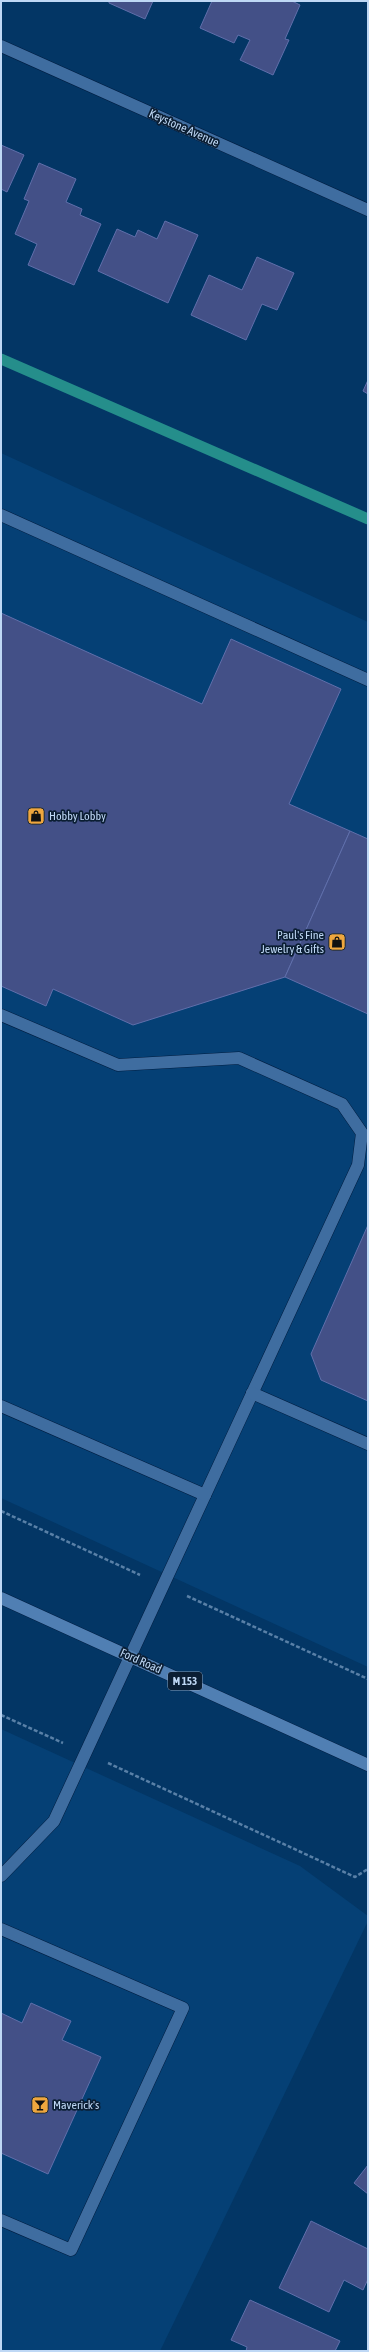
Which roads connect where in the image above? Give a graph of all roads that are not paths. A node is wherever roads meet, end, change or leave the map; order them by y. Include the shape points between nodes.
1 (1, 46) edge
2 (368, 210) edge
3 (1, 515) edge
4 (368, 680) edge
5 (1, 1015) edge
6 (252, 1392) junction
7 (1, 1406) edge
8 (368, 1444) edge
9 (205, 1495) junction
10 (1, 1598) edge
11 (130, 1656) junction
12 (368, 1765) edge
13 (1, 1876) edge
14 (1, 1929) edge
15 (1, 2220) edge

1 - 2 street, Keystone Avenue
3 - 4 street
5 - 6 street via 118,1065 239,1058 342,1104 362,1133 358,1165
6 - 8 street
6 - 9 street
7 - 9 street
9 - 11 street
10 - 11 main road, Ford Road / M 153
11 - 12 main road, Ford Road / M 153
11 - 13 street via 54,1821
14 - 15 street via 183,2008 71,2250

